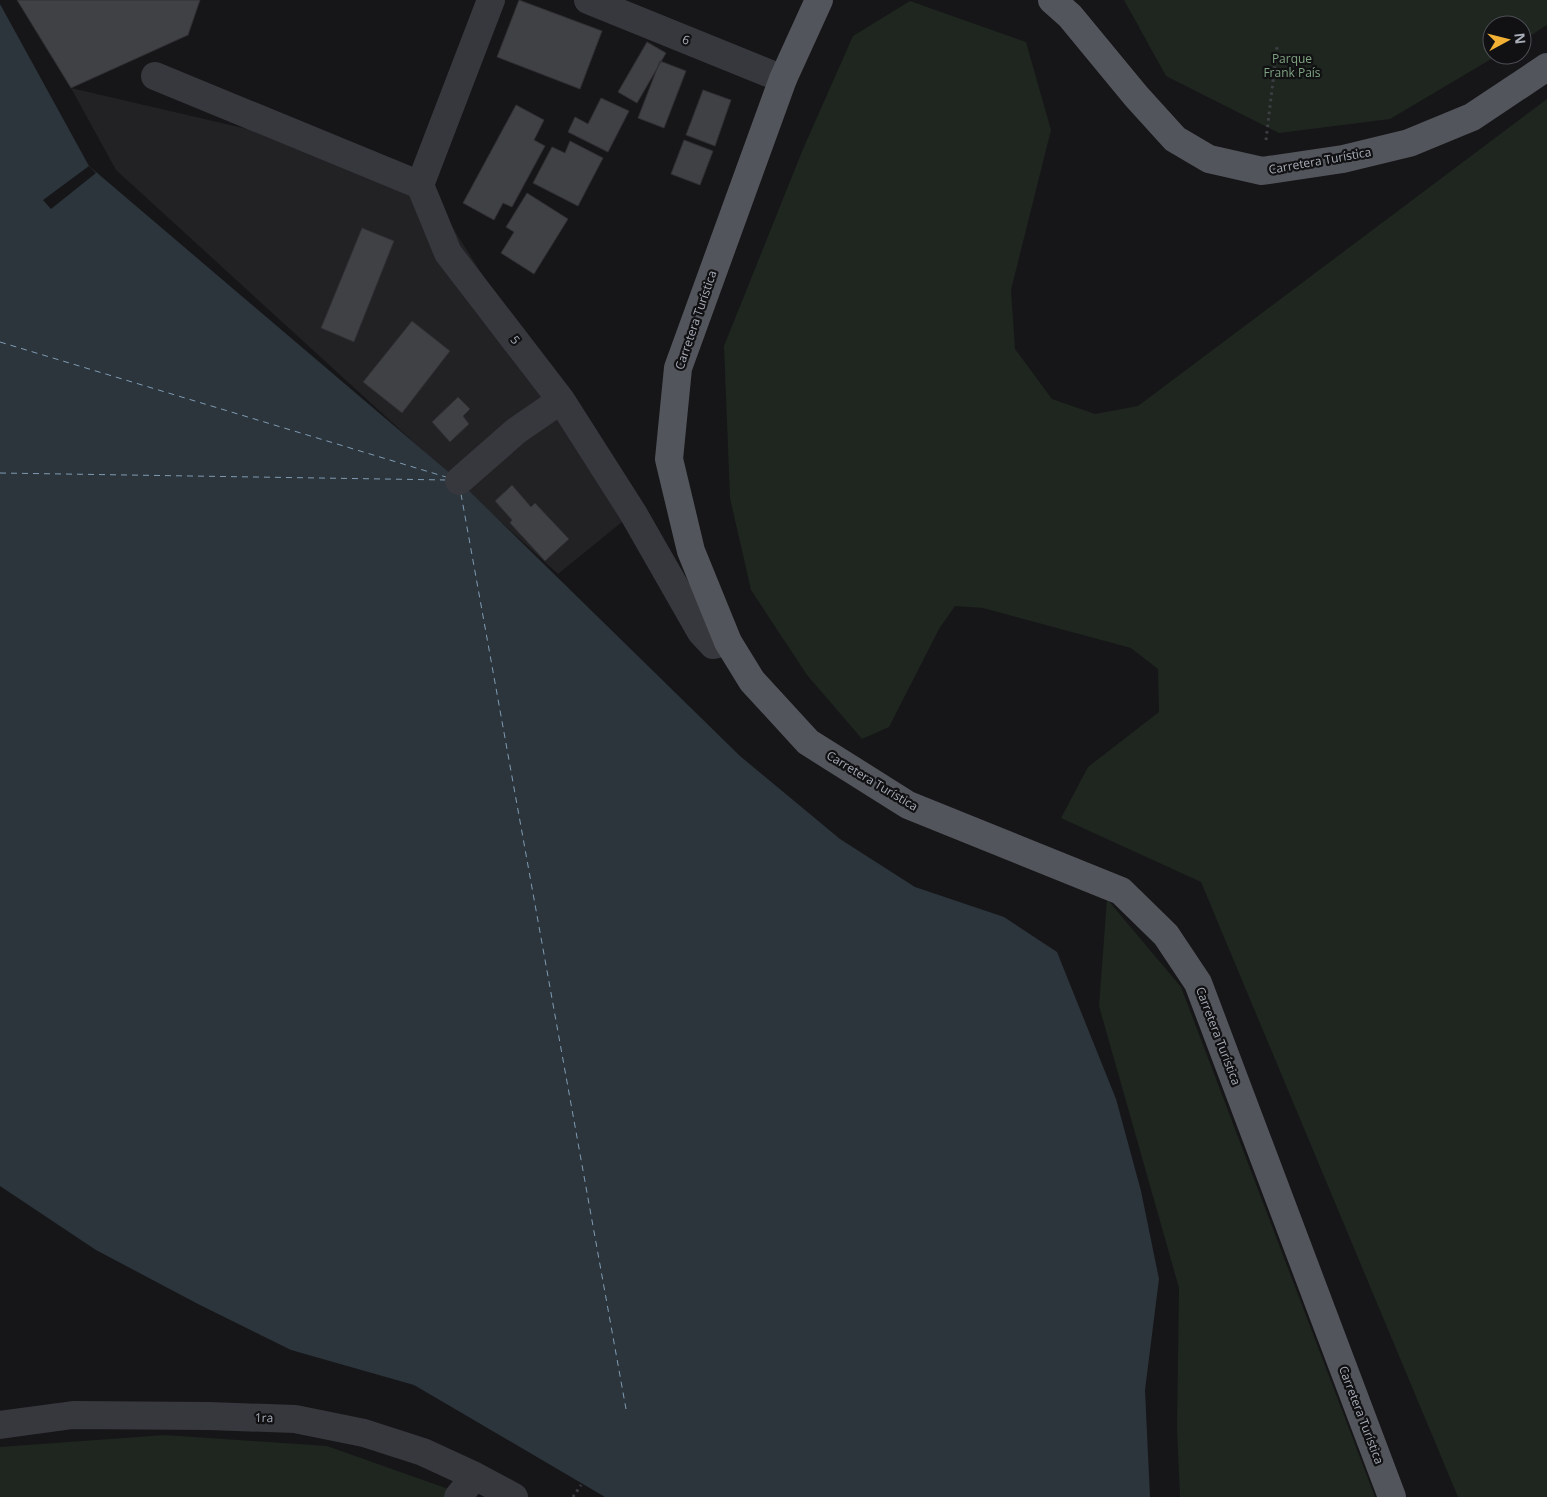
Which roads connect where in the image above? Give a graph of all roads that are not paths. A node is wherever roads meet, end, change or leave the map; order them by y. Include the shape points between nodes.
1 (491, 0) edge
2 (588, 0) edge
3 (819, 0) edge
4 (1052, 0) edge
5 (1547, 67) edge
6 (155, 76) dead end
7 (783, 79) junction
8 (420, 185) junction
9 (561, 400) junction
10 (459, 481) dead end
11 (728, 642) junction
12 (0, 1425) edge
13 (475, 1476) junction
14 (458, 1497) edge
15 (514, 1497) edge
16 (1392, 1497) edge

1 - 8 street
2 - 7 street, 6
3 - 7 main road, Carretera Turística
4 - 5 main road, Carretera Turística via 1070,16 1175,139 1209,159 1262,171 1343,159 1409,143 1472,117
6 - 8 street
7 - 11 main road, Carretera Turística via 678,368 669,459 691,551
8 - 9 street, 5 via 448,253
9 - 10 street via 516,431
9 - 11 street, 5 via 633,513 701,632 713,645
11 - 16 main road, Carretera Turística via 752,681 808,742 908,805 1122,891 1166,935 1198,983
12 - 13 street, 1ra via 73,1415 294,1419 372,1436 423,1452
13 - 14 street
13 - 15 street, 1ra

